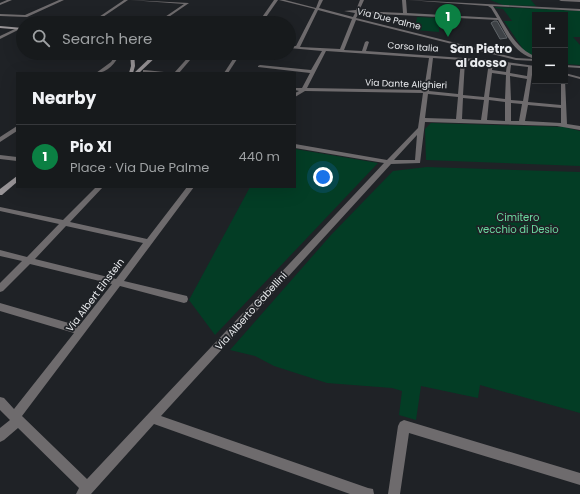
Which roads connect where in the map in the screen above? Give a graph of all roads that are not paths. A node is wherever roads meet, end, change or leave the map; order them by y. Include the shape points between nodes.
1 (10, 0) edge
2 (62, 0) edge
3 (126, 0) edge
4 (132, 0) edge
5 (191, 0) edge
6 (276, 0) edge
7 (281, 0) edge
8 (321, 0) edge
9 (362, 0) edge
10 (404, 0) edge
11 (410, 0) edge
12 (561, 0) edge
13 (580, 1) edge
14 (186, 3) junction
15 (489, 3) edge
16 (0, 4) edge
17 (317, 9) junction
18 (570, 10) junction
19 (580, 10) edge
20 (346, 11) dead end
21 (359, 12) junction
22 (405, 14) junction
23 (0, 15) edge
24 (102, 16) edge
25 (168, 16) edge
26 (265, 16) edge
27 (354, 18) junction
28 (499, 19) junction
29 (0, 27) edge
30 (16, 29) edge
31 (16, 30) edge
32 (0, 38) edge
33 (367, 42) dead end
34 (458, 44) junction
35 (514, 44) junction
36 (298, 48) joint
37 (326, 49) junction
38 (341, 50) junction
39 (364, 52) junction
40 (431, 57) junction
41 (450, 58) junction
42 (532, 58) edge
43 (463, 59) junction
44 (115, 60) edge
45 (133, 60) edge
46 (151, 60) edge
47 (188, 60) edge
48 (234, 60) edge
49 (532, 60) edge
50 (491, 61) junction
51 (515, 61) junction
52 (260, 66) dead end
53 (568, 66) edge
54 (580, 66) edge
55 (532, 67) edge
56 (532, 70) edge
57 (145, 71) dead end
58 (490, 71) junction
59 (100, 72) edge
60 (131, 72) edge
61 (137, 72) edge
62 (154, 72) edge
63 (177, 72) edge
64 (227, 72) edge
65 (313, 72) junction
66 (508, 74) junction
67 (568, 75) edge
68 (529, 78) junction
69 (580, 78) edge
70 (563, 84) edge
71 (296, 89) edge
72 (303, 90) junction
73 (426, 92) junction
74 (296, 94) edge
75 (461, 96) junction
76 (487, 99) junction
77 (507, 101) junction
78 (524, 103) junction
79 (563, 106) junction
80 (423, 120) junction
81 (459, 121) junction
82 (484, 122) junction
83 (508, 122) junction
84 (522, 123) junction
85 (564, 125) junction
86 (421, 128) junction
87 (580, 128) edge
88 (16, 129) edge
89 (0, 140) edge
90 (296, 146) edge
91 (0, 157) edge
92 (14, 160) edge
93 (388, 162) junction
94 (0, 164) edge
95 (16, 179) edge
96 (99, 188) edge
97 (191, 188) edge
98 (0, 193) edge
99 (0, 209) edge
100 (64, 222) junction
101 (150, 242) junction
102 (0, 253) edge
103 (28, 260) junction
104 (119, 282) junction
105 (0, 289) edge
106 (184, 299) dead end
107 (0, 306) edge
108 (81, 331) junction
109 (0, 402) edge
110 (17, 418) junction
111 (152, 418) junction
112 (0, 436) edge
113 (580, 479) edge
114 (84, 491) edge
115 (368, 494) edge
116 (394, 494) edge

1 - 16 street
2 - 23 street via 26,16
3 - 24 street
4 - 14 street
5 - 14 street
6 - 26 street
7 - 17 street, Via Due Palme
8 - 17 street
9 - 21 street
10 - 22 street
11 - 15 street
12 - 13 street
12 - 18 street
14 - 25 street
15 - 18 street
15 - 28 street
17 - 27 street, Via Due Palme
17 - 36 street
18 - 19 street
20 - 21 street
21 - 22 street
21 - 27 street
22 - 28 street
27 - 34 street, Via Due Palme
27 - 38 street
28 - 35 street
29 - 30 main road
31 - 32 street
33 - 39 street
34 - 41 street
34 - 51 street, Via Due Palme
35 - 42 street
35 - 51 street
36 - 37 street, Corso Italia
37 - 38 street, Corso Italia
37 - 65 street
38 - 39 street, Corso Italia
39 - 40 street, Corso Italia
40 - 41 street, Corso Italia
40 - 73 street
41 - 43 street, Corso Italia
43 - 50 street, Corso Italia
43 - 75 street
44 - 59 street
45 - 60 main road
46 - 61 main road
47 - 63 street
48 - 64 street
49 - 51 street
50 - 51 street, Corso Italia
50 - 58 street
51 - 55 street, Corso Italia
51 - 66 street
52 - 65 street
53 - 54 street
56 - 68 street
57 - 62 street
58 - 66 street
58 - 76 street
65 - 72 street
66 - 68 street
66 - 77 street
67 - 69 street
68 - 78 street
70 - 79 street
71 - 72 street, Via Dante Alighieri
72 - 73 street, Via Dante Alighieri
72 - 74 street
73 - 75 street, Via Dante Alighieri
73 - 80 street
75 - 76 street, Via Dante Alighieri
75 - 81 street
76 - 77 street, Via Dante Alighieri
76 - 82 street
77 - 78 street, Via Dante Alighieri
77 - 83 street
78 - 79 street, Via Dante Alighieri
78 - 84 street
79 - 85 street
80 - 81 street
80 - 86 street
81 - 82 street
82 - 83 street
83 - 84 street
84 - 85 street
85 - 87 street
86 - 93 street, Via Alberto Gabellini
86 - 93 street via 418,162
88 - 89 street
90 - 93 street
91 - 92 street
92 - 94 street
93 - 111 street, Via Alberto Gabellini
95 - 98 main road
96 - 100 street
97 - 101 street, Via Albert Einstein
99 - 100 street
100 - 101 street
100 - 103 street
101 - 104 street, Via Albert Einstein
102 - 103 street
103 - 104 street
103 - 105 street
104 - 106 street
104 - 108 street, Via Albert Einstein
107 - 108 street
108 - 110 street, Via Albert Einstein
109 - 110 street
110 - 112 street, Via Albert Einstein
110 - 114 street
111 - 114 street, Via Alberto Gabellini
111 - 115 street
113 - 116 street via 404,426

